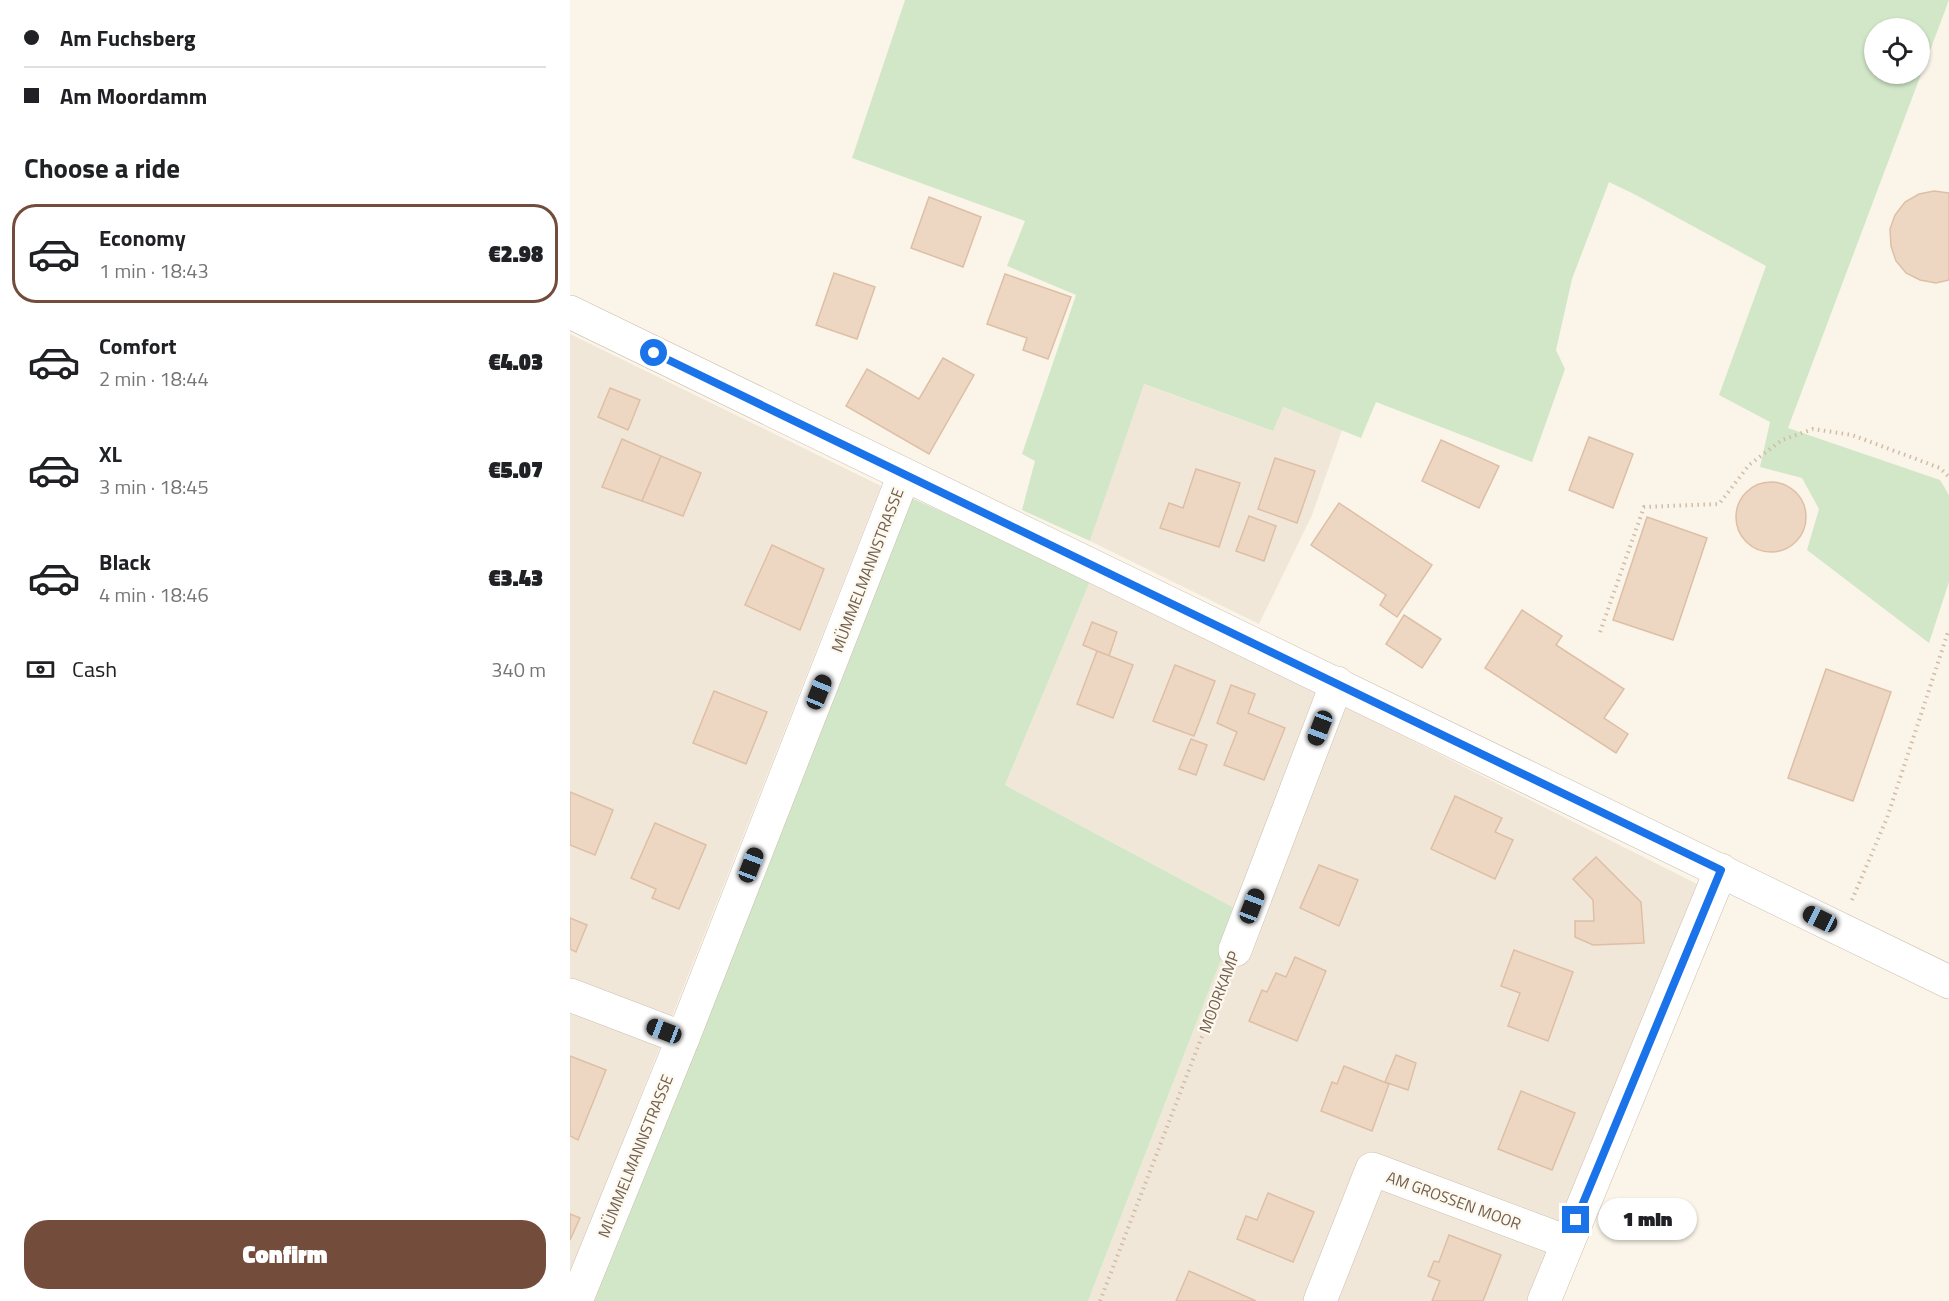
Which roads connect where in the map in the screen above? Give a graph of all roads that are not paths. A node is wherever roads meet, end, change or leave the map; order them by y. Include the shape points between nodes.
1 (570, 312) edge
2 (904, 475) junction
3 (1338, 683) junction
4 (1721, 870) junction
5 (1235, 950) road end
6 (1949, 982) edge
7 (570, 995) edge
8 (683, 1038) junction
9 (1568, 1242) junction
10 (576, 1301) edge
11 (1320, 1301) edge
12 (1544, 1301) edge

1 - 2 street
2 - 3 street
2 - 8 street, MÜMMELMANNSTRASSE
3 - 4 street
3 - 5 street, MOORKAMP
4 - 6 street
4 - 9 street
7 - 8 street
8 - 10 street, MÜMMELMANNSTRASSE
9 - 11 street, AM GROSSEN MOOR via 1372,1169
9 - 12 street

